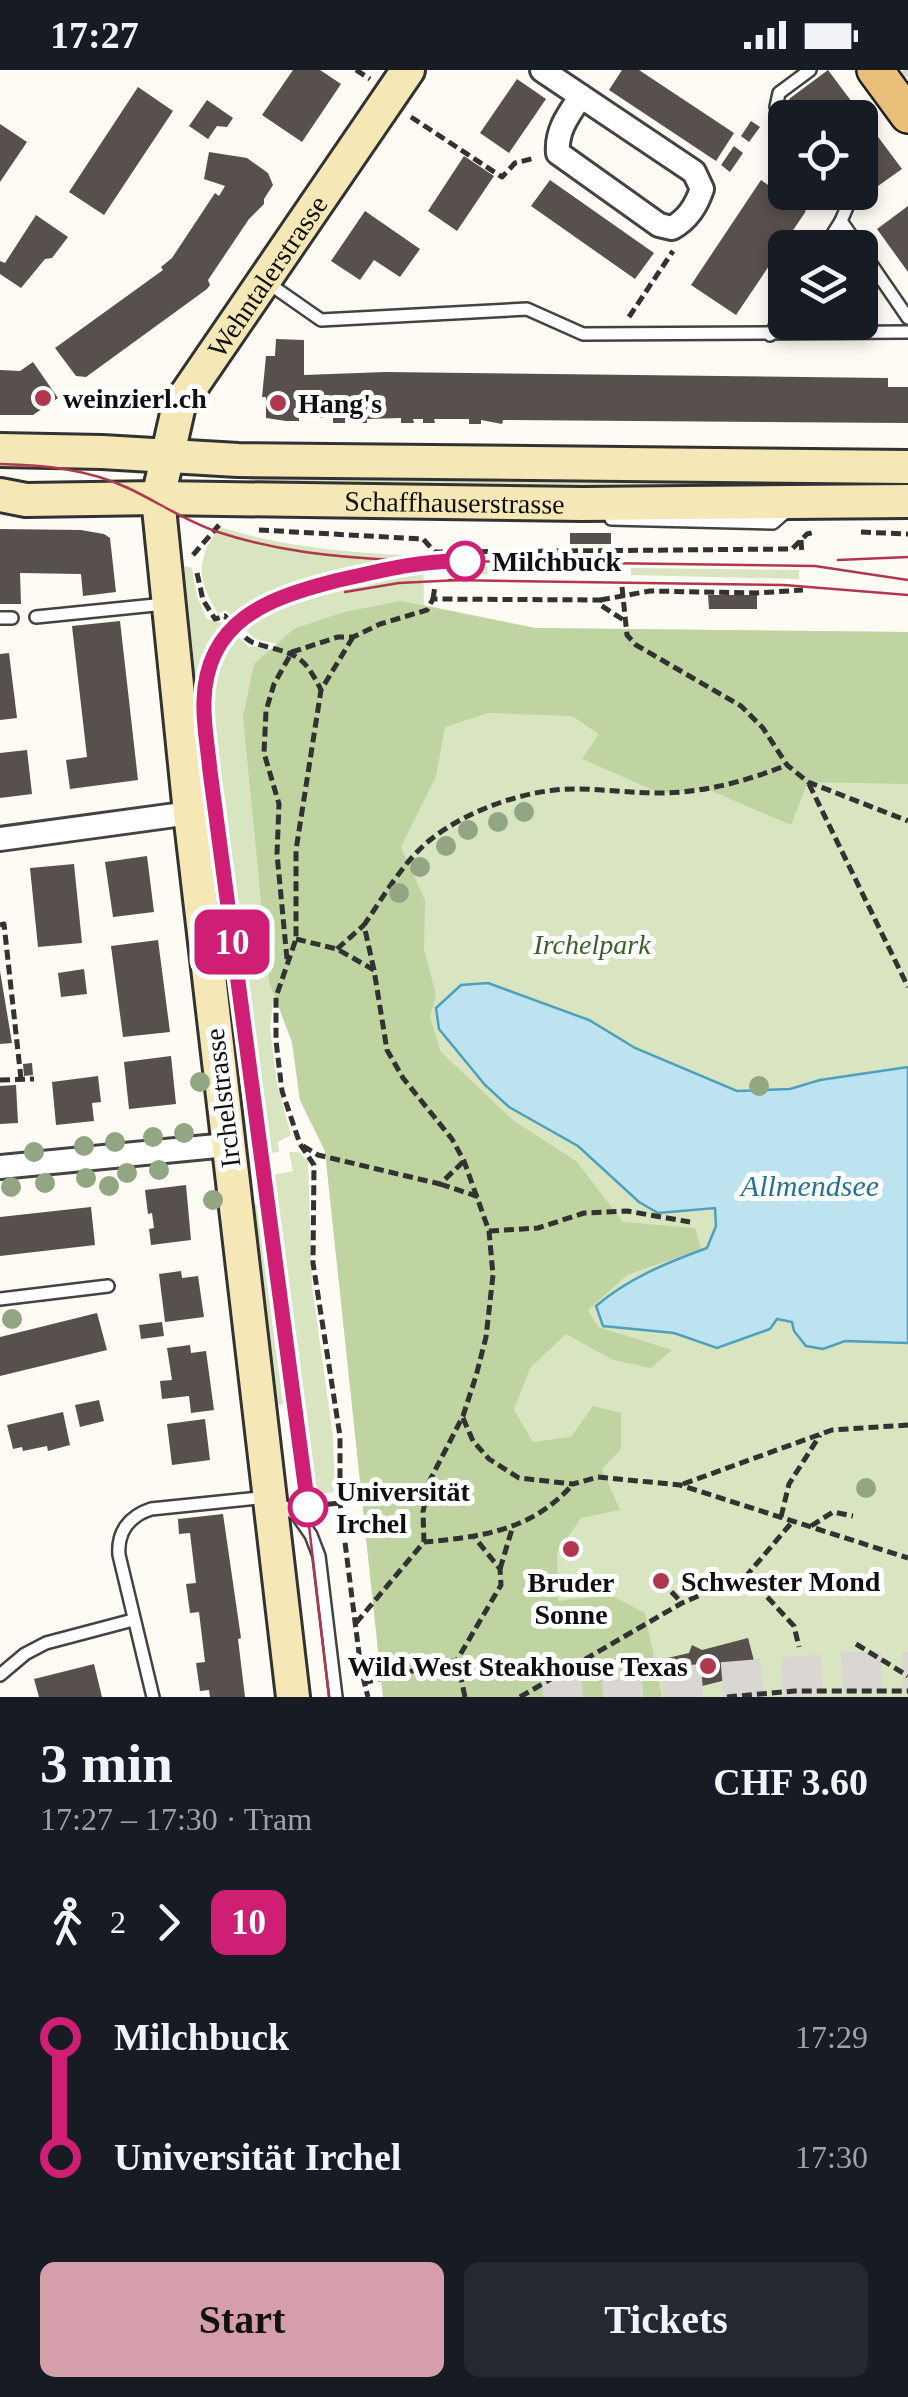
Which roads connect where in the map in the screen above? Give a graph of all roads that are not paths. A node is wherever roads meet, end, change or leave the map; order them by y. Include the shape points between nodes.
1 (408, 70) edge
2 (542, 70) edge
3 (810, 70) edge
4 (875, 70) edge
5 (900, 70) edge
6 (908, 81) edge
7 (581, 96) junction
8 (778, 100) edge
9 (908, 115) edge
10 (846, 210) edge
11 (841, 221) junction
12 (835, 230) edge
13 (847, 230) edge
14 (878, 274) edge
15 (264, 281) junction
16 (908, 318) edge
17 (908, 332) edge
18 (878, 333) edge
19 (768, 335) edge
20 (0, 450) edge
21 (166, 457) junction
22 (908, 467) edge
23 (0, 495) edge
24 (158, 498) junction
25 (238, 498) junction
26 (908, 501) edge
27 (583, 504) junction
28 (283, 515) dead end
29 (546, 519) dead end
30 (170, 603) junction
31 (36, 618) dead end
32 (190, 813) junction
33 (0, 839) edge
34 (227, 1145) junction
35 (0, 1167) edge
36 (108, 1286) dead end
37 (0, 1299) edge
38 (269, 1497) junction
39 (133, 1620) junction
40 (0, 1675) edge
41 (153, 1697) edge
42 (293, 1697) edge
43 (336, 1697) edge

1 - 15 street, Wehntalerstrasse
2 - 7 street
3 - 8 lane
4 - 9 main road
5 - 6 main road
7 - 7 street via 694,172 702,188 682,222 659,225 558,153 562,125
10 - 11 lane
11 - 12 lane
11 - 13 lane
14 - 16 lane
15 - 19 lane via 321,320 527,309 583,334
15 - 21 street, Wehntalerstrasse via 179,405
17 - 18 lane
20 - 21 street, Schaffhauserstrasse
21 - 22 street, Schaffhauserstrasse
21 - 24 street, Wehntalerstrasse
23 - 24 street, Schaffhauserstrasse
24 - 25 street, Schaffhauserstrasse
24 - 30 street, Irchelstrasse
25 - 27 street, Schaffhauserstrasse
25 - 28 lane
26 - 27 street, Schaffhauserstrasse
27 - 29 lane
30 - 31 lane
30 - 32 street, Irchelstrasse
32 - 33 street
32 - 34 street, Irchelstrasse
34 - 35 street
34 - 38 street, Irchelstrasse
36 - 37 lane
38 - 39 lane via 144,1511 124,1528 119,1555
38 - 42 street, Irchelstrasse
38 - 43 lane via 297,1515 317,1546
39 - 40 lane via 40,1645
39 - 41 lane

